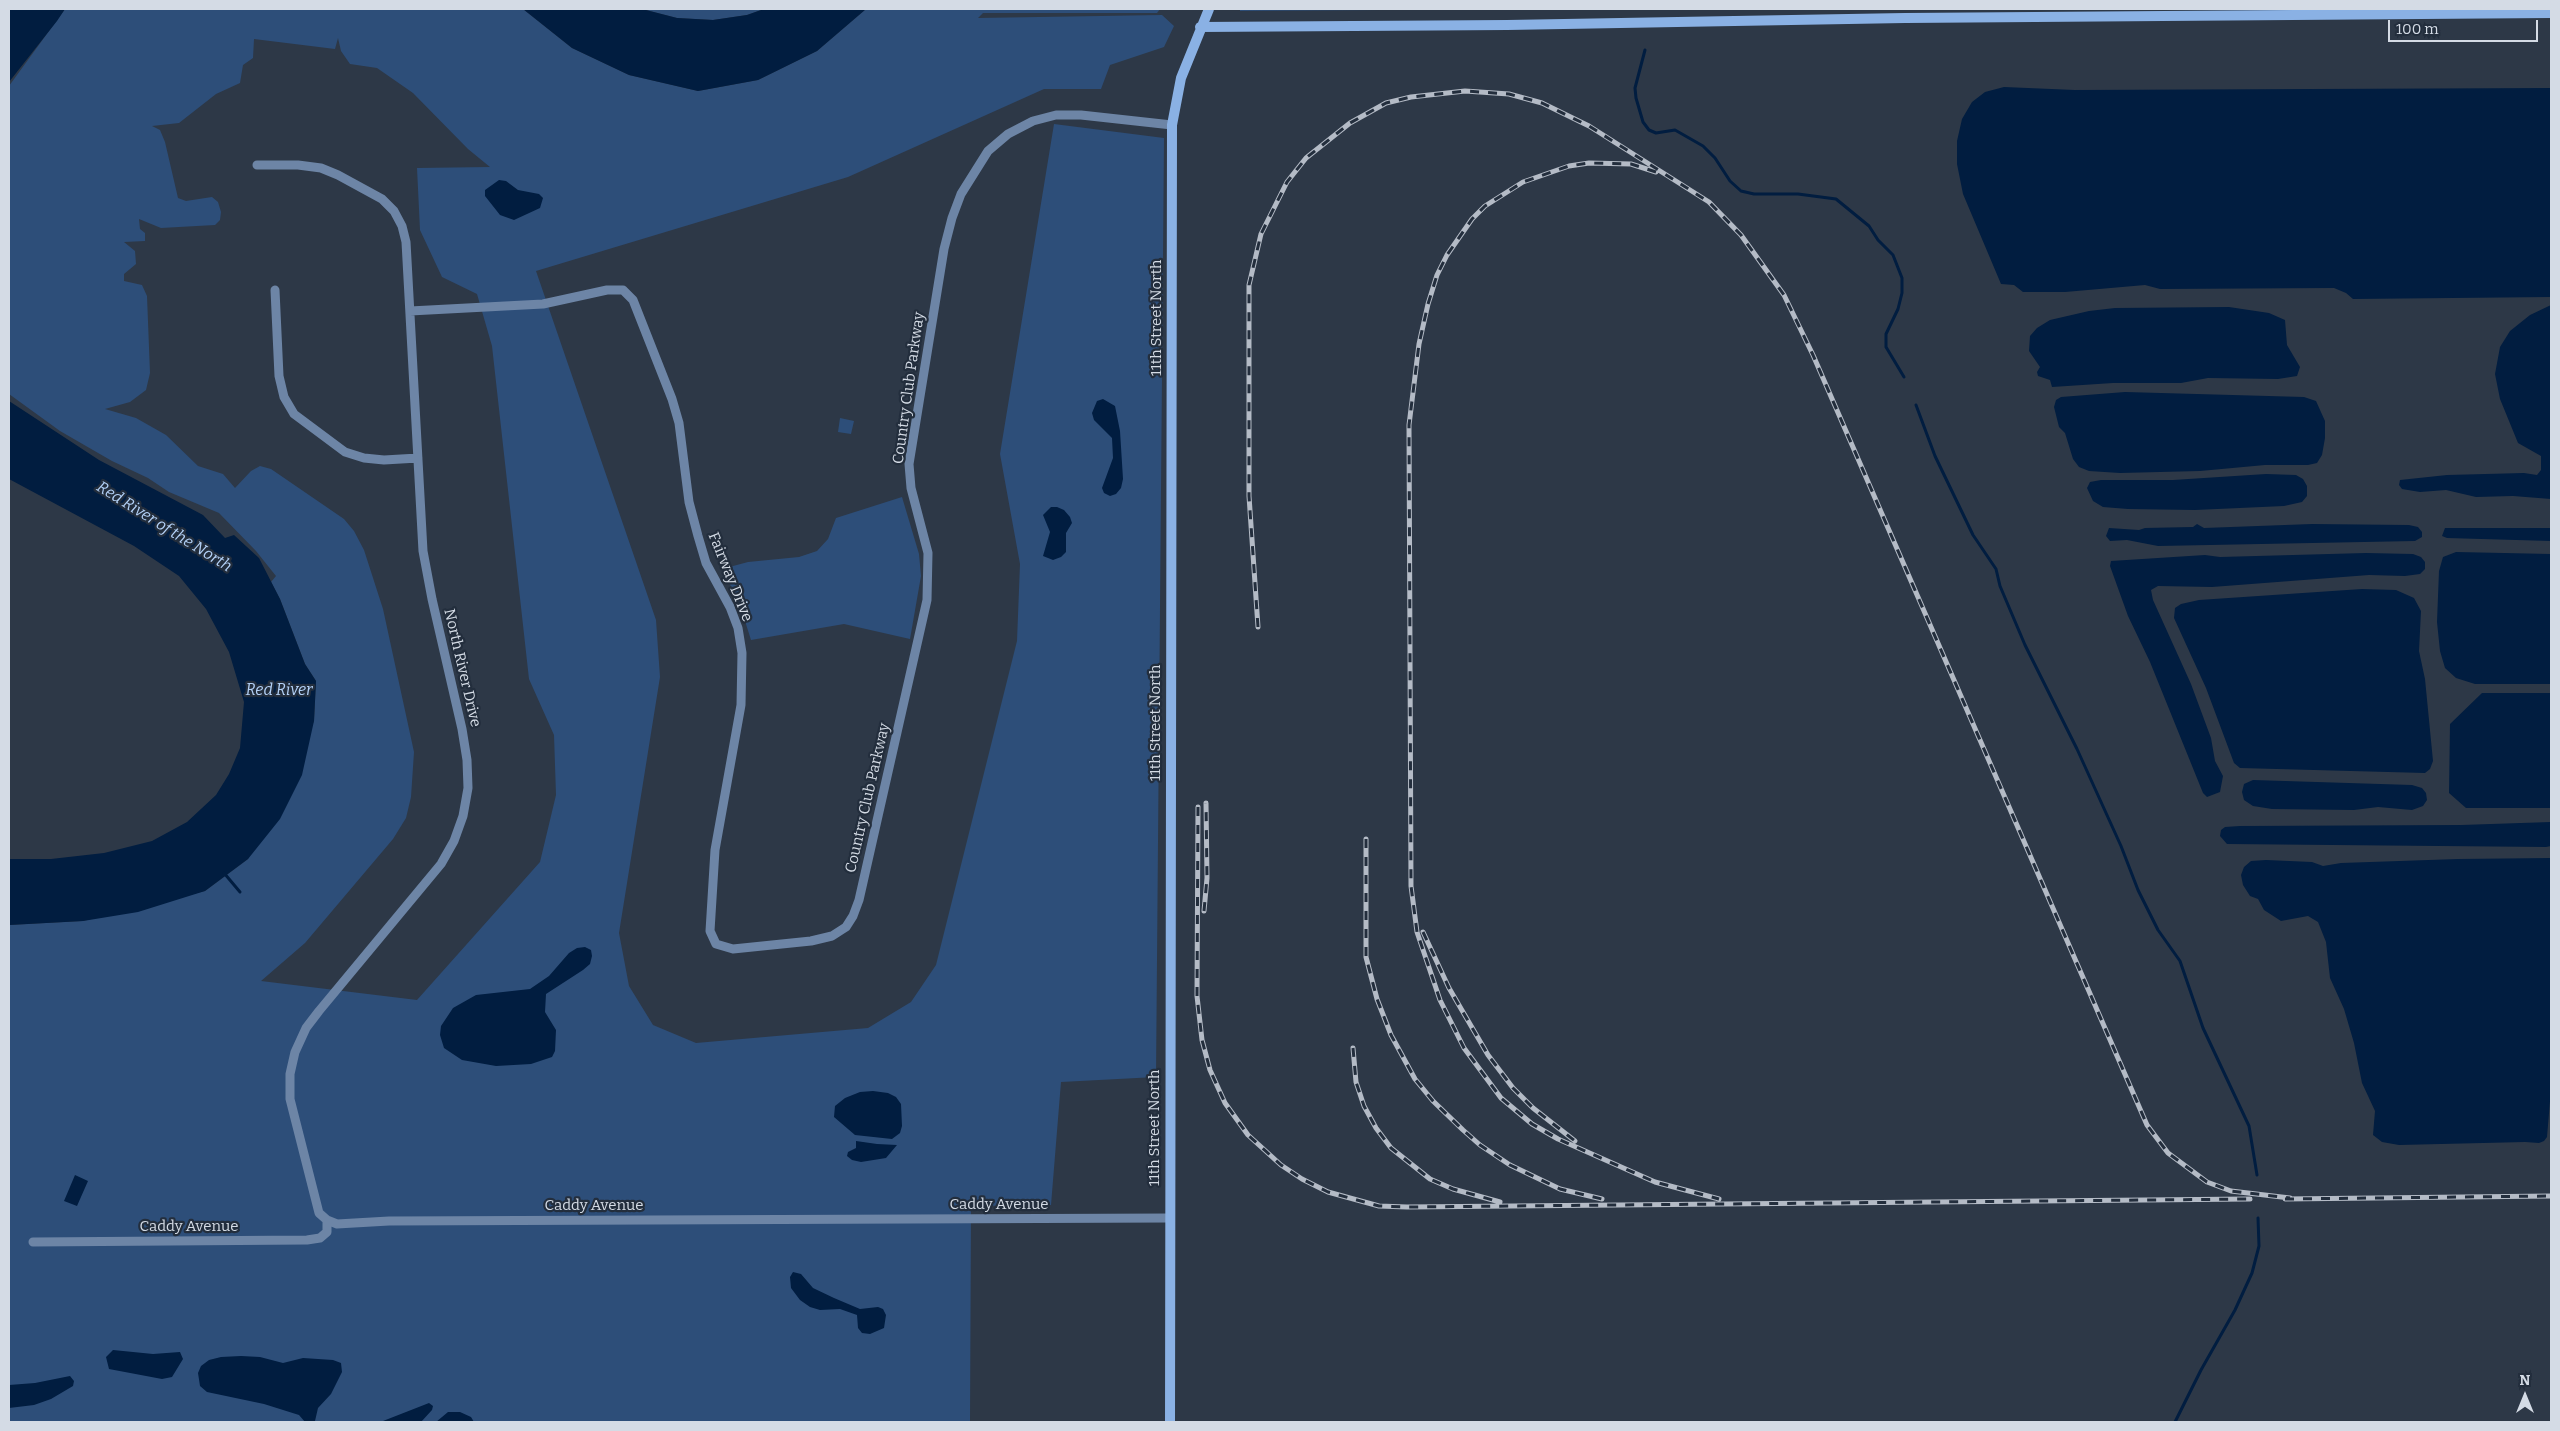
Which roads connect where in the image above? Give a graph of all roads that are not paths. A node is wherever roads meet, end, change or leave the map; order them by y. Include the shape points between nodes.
1 (1209, 9) edge
2 (2551, 13) edge
3 (1200, 27) junction
4 (1172, 125) junction
5 (257, 165) dead end
6 (275, 290) dead end
7 (410, 311) junction
8 (418, 458) junction
9 (716, 944) joint
10 (1170, 1218) junction
11 (327, 1220) junction
12 (33, 1242) dead end
13 (1170, 1422) edge

1 - 3 street, 11th Street North
2 - 3 street
3 - 4 street, 11th Street North via 1181,78
4 - 9 street, Country Club Parkway via 1056,115 1033,121 1008,134 988,151 971,175 952,218 944,250 909,464 911,488 928,553 927,600 853,916 846,927 832,936 811,941 732,950
4 - 10 street, 11th Street North
5 - 7 street, North River Drive via 321,168 382,199 394,211 406,242
6 - 8 street via 279,376 284,396 294,414 345,452 384,460
7 - 8 street, North River Drive
7 - 9 street, Fairway Drive via 517,307 607,290 622,290 633,300 672,399 679,423 689,502 698,536 706,562 733,614 742,653 741,705 715,850 710,931
8 - 11 street, North River Drive via 427,574 462,729 468,788 454,842 441,864 318,1011 295,1052 290,1074 290,1100 319,1213
10 - 11 street, Caddy Avenue via 389,1221 337,1224
10 - 13 street, 11th Street North
11 - 12 street, Caddy Avenue via 327,1232 320,1238 307,1240

